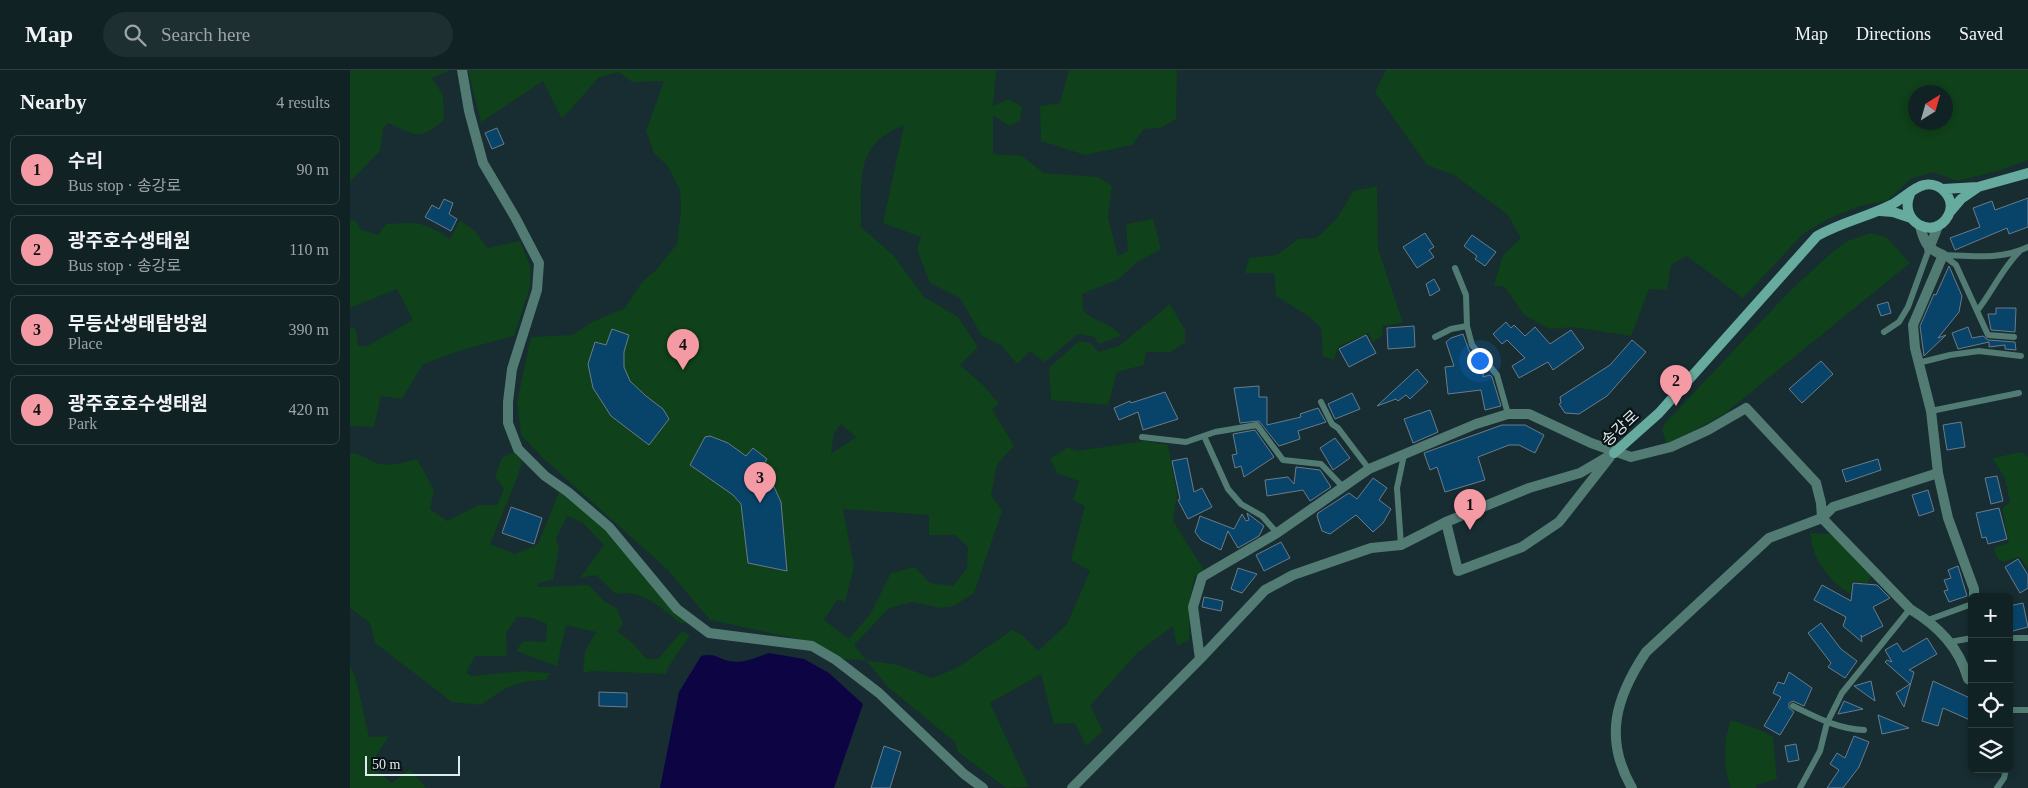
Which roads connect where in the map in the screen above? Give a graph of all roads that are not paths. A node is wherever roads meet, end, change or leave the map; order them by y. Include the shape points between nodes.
1 (462, 70) edge
2 (2028, 173) edge
3 (1978, 187) junction
4 (1943, 189) junction
5 (1910, 194) junction
6 (1879, 211) junction
7 (1950, 212) junction
8 (1910, 218) junction
9 (1920, 226) junction
10 (1938, 226) junction
11 (2028, 247) edge
12 (1929, 249) junction
13 (2019, 252) junction
14 (1943, 255) junction
15 (1455, 268) dead end
16 (1977, 311) junction
17 (1467, 326) junction
18 (1884, 332) dead end
19 (2014, 336) dead end
20 (1436, 337) dead end
21 (2021, 356) dead end
22 (1918, 363) junction
23 (2019, 393) dead end
24 (1322, 402) dead end
25 (1931, 410) junction
26 (1508, 414) junction
27 (1204, 436) junction
28 (1142, 437) dead end
29 (1614, 453) junction
30 (1404, 455) junction
31 (1368, 469) junction
32 (1938, 473) junction
33 (1344, 488) junction
34 (1822, 518) junction
35 (1446, 522) junction
36 (1277, 533) junction
37 (1401, 545) junction
38 (1974, 593) edge
39 (1968, 605) edge
40 (1910, 609) junction
41 (1928, 620) junction
42 (2013, 638) edge
43 (2028, 638) edge
44 (1968, 639) edge
45 (1950, 642) junction
46 (1200, 659) junction
47 (1968, 679) edge
48 (1793, 706) dead end
49 (2013, 710) edge
50 (2028, 710) edge
51 (1827, 723) junction
52 (1864, 730) dead end
53 (2005, 773) edge
54 (983, 788) edge
55 (1072, 788) edge
56 (1632, 788) edge
57 (1800, 788) edge
58 (1997, 788) edge

1 - 54 street via 483,163 516,217 538,263 537,290 512,369 508,402 508,423 518,449 545,476 609,527 677,610 709,633 812,646 879,693
2 - 3 main road, 송강로
3 - 4 main road, 송강로
3 - 7 main road, 송강로
4 - 5 main road, 송강로 via 1925,184
4 - 7 main road via 1950,199
5 - 6 main road, 송강로
5 - 8 main road via 1907,206
6 - 8 main road, 송강로
6 - 29 main road, 송강로 via 1817,236 1659,413
7 - 10 main road, 송강로
8 - 9 main road, 송강로
9 - 10 main road
9 - 12 street
10 - 12 street
11 - 13 lane
12 - 14 street
12 - 18 lane via 1908,307 1899,322
13 - 14 lane via 1985,256
13 - 16 lane via 2008,263
14 - 16 lane via 1956,265
14 - 22 street via 1913,325
15 - 17 lane via 1466,295
16 - 19 lane via 1988,335
17 - 20 lane via 1451,329
17 - 26 lane via 1472,345 1497,375
21 - 22 lane via 1979,351
22 - 25 street
23 - 25 lane
24 - 31 lane via 1332,424
25 - 32 street
26 - 29 street via 1529,414
26 - 30 street
27 - 28 lane via 1186,442
27 - 33 lane via 1257,425 1283,460 1321,464
27 - 36 lane via 1228,489 1241,504 1262,516
29 - 34 street via 1631,457 1671,446 1746,408 1816,483
29 - 35 street via 1580,473 1529,488
29 - 35 street, 송강로 via 1559,522 1522,547 1458,571
30 - 31 street
30 - 37 lane via 1397,488
31 - 33 street
32 - 34 street via 1832,507
32 - 38 street via 1948,518
33 - 36 street
34 - 40 street
34 - 56 street via 1769,538 1646,652 1618,703 1617,755
35 - 37 street
36 - 46 street via 1202,577 1193,607
37 - 46 street via 1371,548 1293,575 1264,590
39 - 41 lane
40 - 41 street
40 - 51 lane via 1842,693
41 - 45 street
42 - 43 lane
44 - 45 lane
45 - 47 street via 1963,662
46 - 55 street
48 - 51 lane
49 - 50 lane
51 - 52 lane via 1849,730
51 - 57 lane via 1820,752
53 - 58 lane

